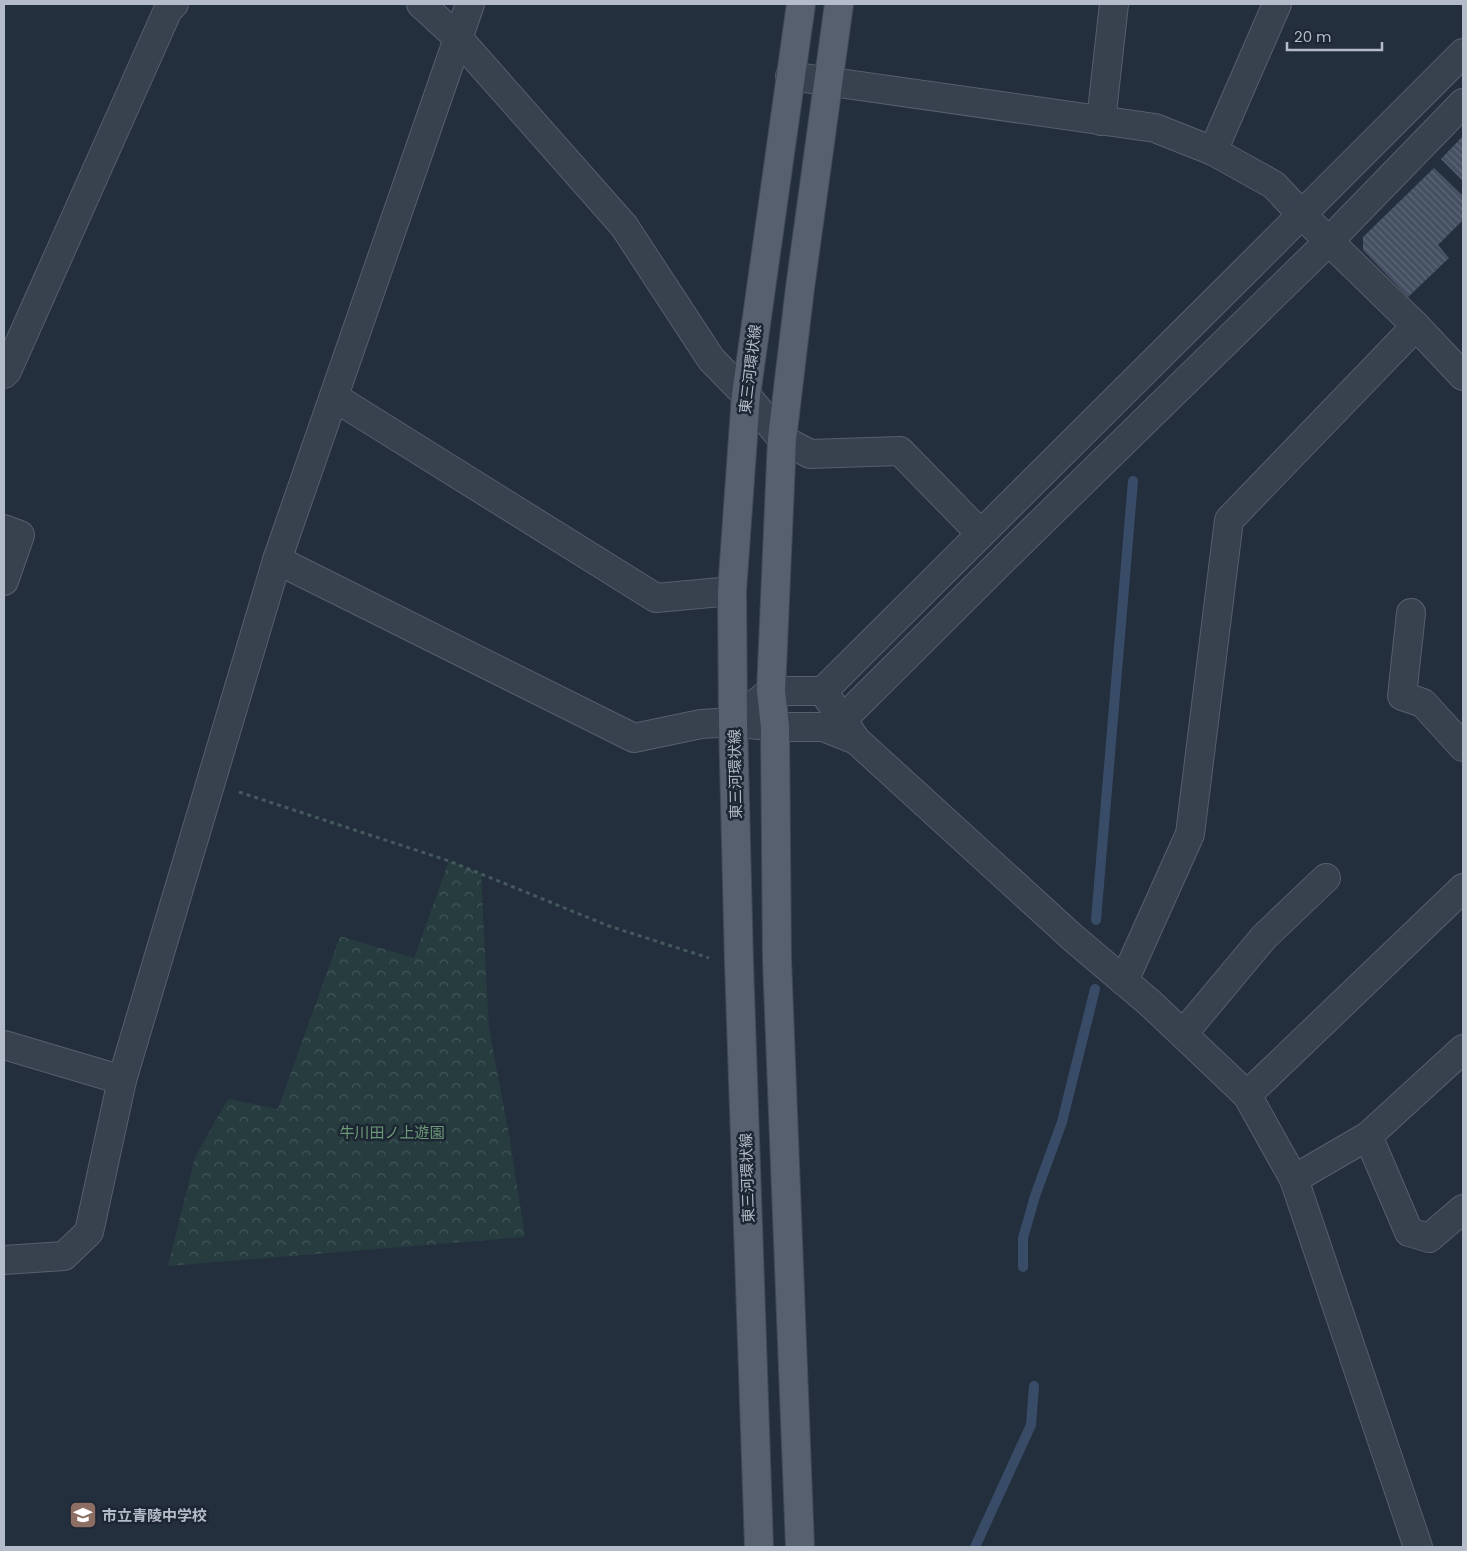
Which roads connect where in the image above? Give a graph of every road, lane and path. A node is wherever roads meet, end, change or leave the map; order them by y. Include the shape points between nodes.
1 (174, 4) edge
2 (421, 4) edge
3 (470, 4) edge
4 (801, 4) edge
5 (839, 4) edge
6 (1114, 4) edge
7 (1277, 4) edge
8 (458, 38) junction
9 (1463, 53) edge
10 (790, 76) junction
11 (828, 82) junction
12 (1463, 103) edge
13 (1100, 121) junction
14 (1213, 151) junction
15 (1302, 215) junction
16 (1329, 241) junction
17 (1416, 326) junction
18 (4, 374) edge
19 (1463, 376) edge
20 (746, 395) junction
21 (334, 397) junction
22 (782, 439) junction
23 (4, 529) edge
24 (980, 533) junction
25 (277, 560) junction
26 (4, 581) edge
27 (732, 591) junction
28 (1411, 613) dead end
29 (771, 691) junction
30 (823, 691) junction
31 (733, 722) junction
32 (775, 727) junction
33 (850, 729) junction
34 (1463, 747) edge
35 (211, 782) junction
36 (1326, 878) dead end
37 (1463, 888) edge
38 (739, 963) junction
39 (1124, 981) junction
40 (1183, 1034) junction
41 (4, 1045) edge
42 (1463, 1049) edge
43 (122, 1080) junction
44 (1247, 1095) junction
45 (1368, 1136) junction
46 (1294, 1179) junction
47 (1463, 1209) edge
48 (4, 1260) edge
49 (759, 1547) edge
50 (800, 1547) edge
51 (1418, 1547) edge

1 - 18 street via 168,10
2 - 8 street
3 - 8 street
4 - 10 main road, 東三河環状線
5 - 11 main road
6 - 13 street
7 - 14 street
8 - 20 street via 624,226 711,359
8 - 21 street
9 - 15 street
10 - 11 street
10 - 20 main road, 東三河環状線
11 - 13 street
11 - 22 main road
12 - 16 street
13 - 14 street via 1155,128
14 - 15 street via 1274,185
15 - 16 street
15 - 24 street
16 - 17 street
16 - 33 street via 1017,546
17 - 19 street
17 - 39 street via 1229,520 1190,834
20 - 22 street
20 - 27 main road, 東三河環状線
21 - 25 street
21 - 27 street via 656,598
22 - 24 street via 810,454 900,451
22 - 29 main road
23 - 26 street via 20,534
24 - 30 street
25 - 31 street via 634,738 701,724
25 - 35 street
27 - 31 main road, 東三河環状線
28 - 34 street via 1402,696 1423,703
29 - 30 street
29 - 31 street
29 - 32 main road
30 - 33 street
31 - 32 street
31 - 38 main road, 東三河環状線
32 - 33 street
32 - 50 main road via 777,960
33 - 39 street via 1072,937
35 - 38 path via 449,861 610,926 716,960
35 - 43 street
36 - 40 street via 1264,937
37 - 44 street
38 - 49 main road, 東三河環状線
39 - 40 street
40 - 44 street
41 - 43 street
42 - 45 street
43 - 48 street via 89,1232 64,1256
44 - 46 street
45 - 46 street
45 - 47 street via 1409,1232 1429,1238
46 - 51 street

